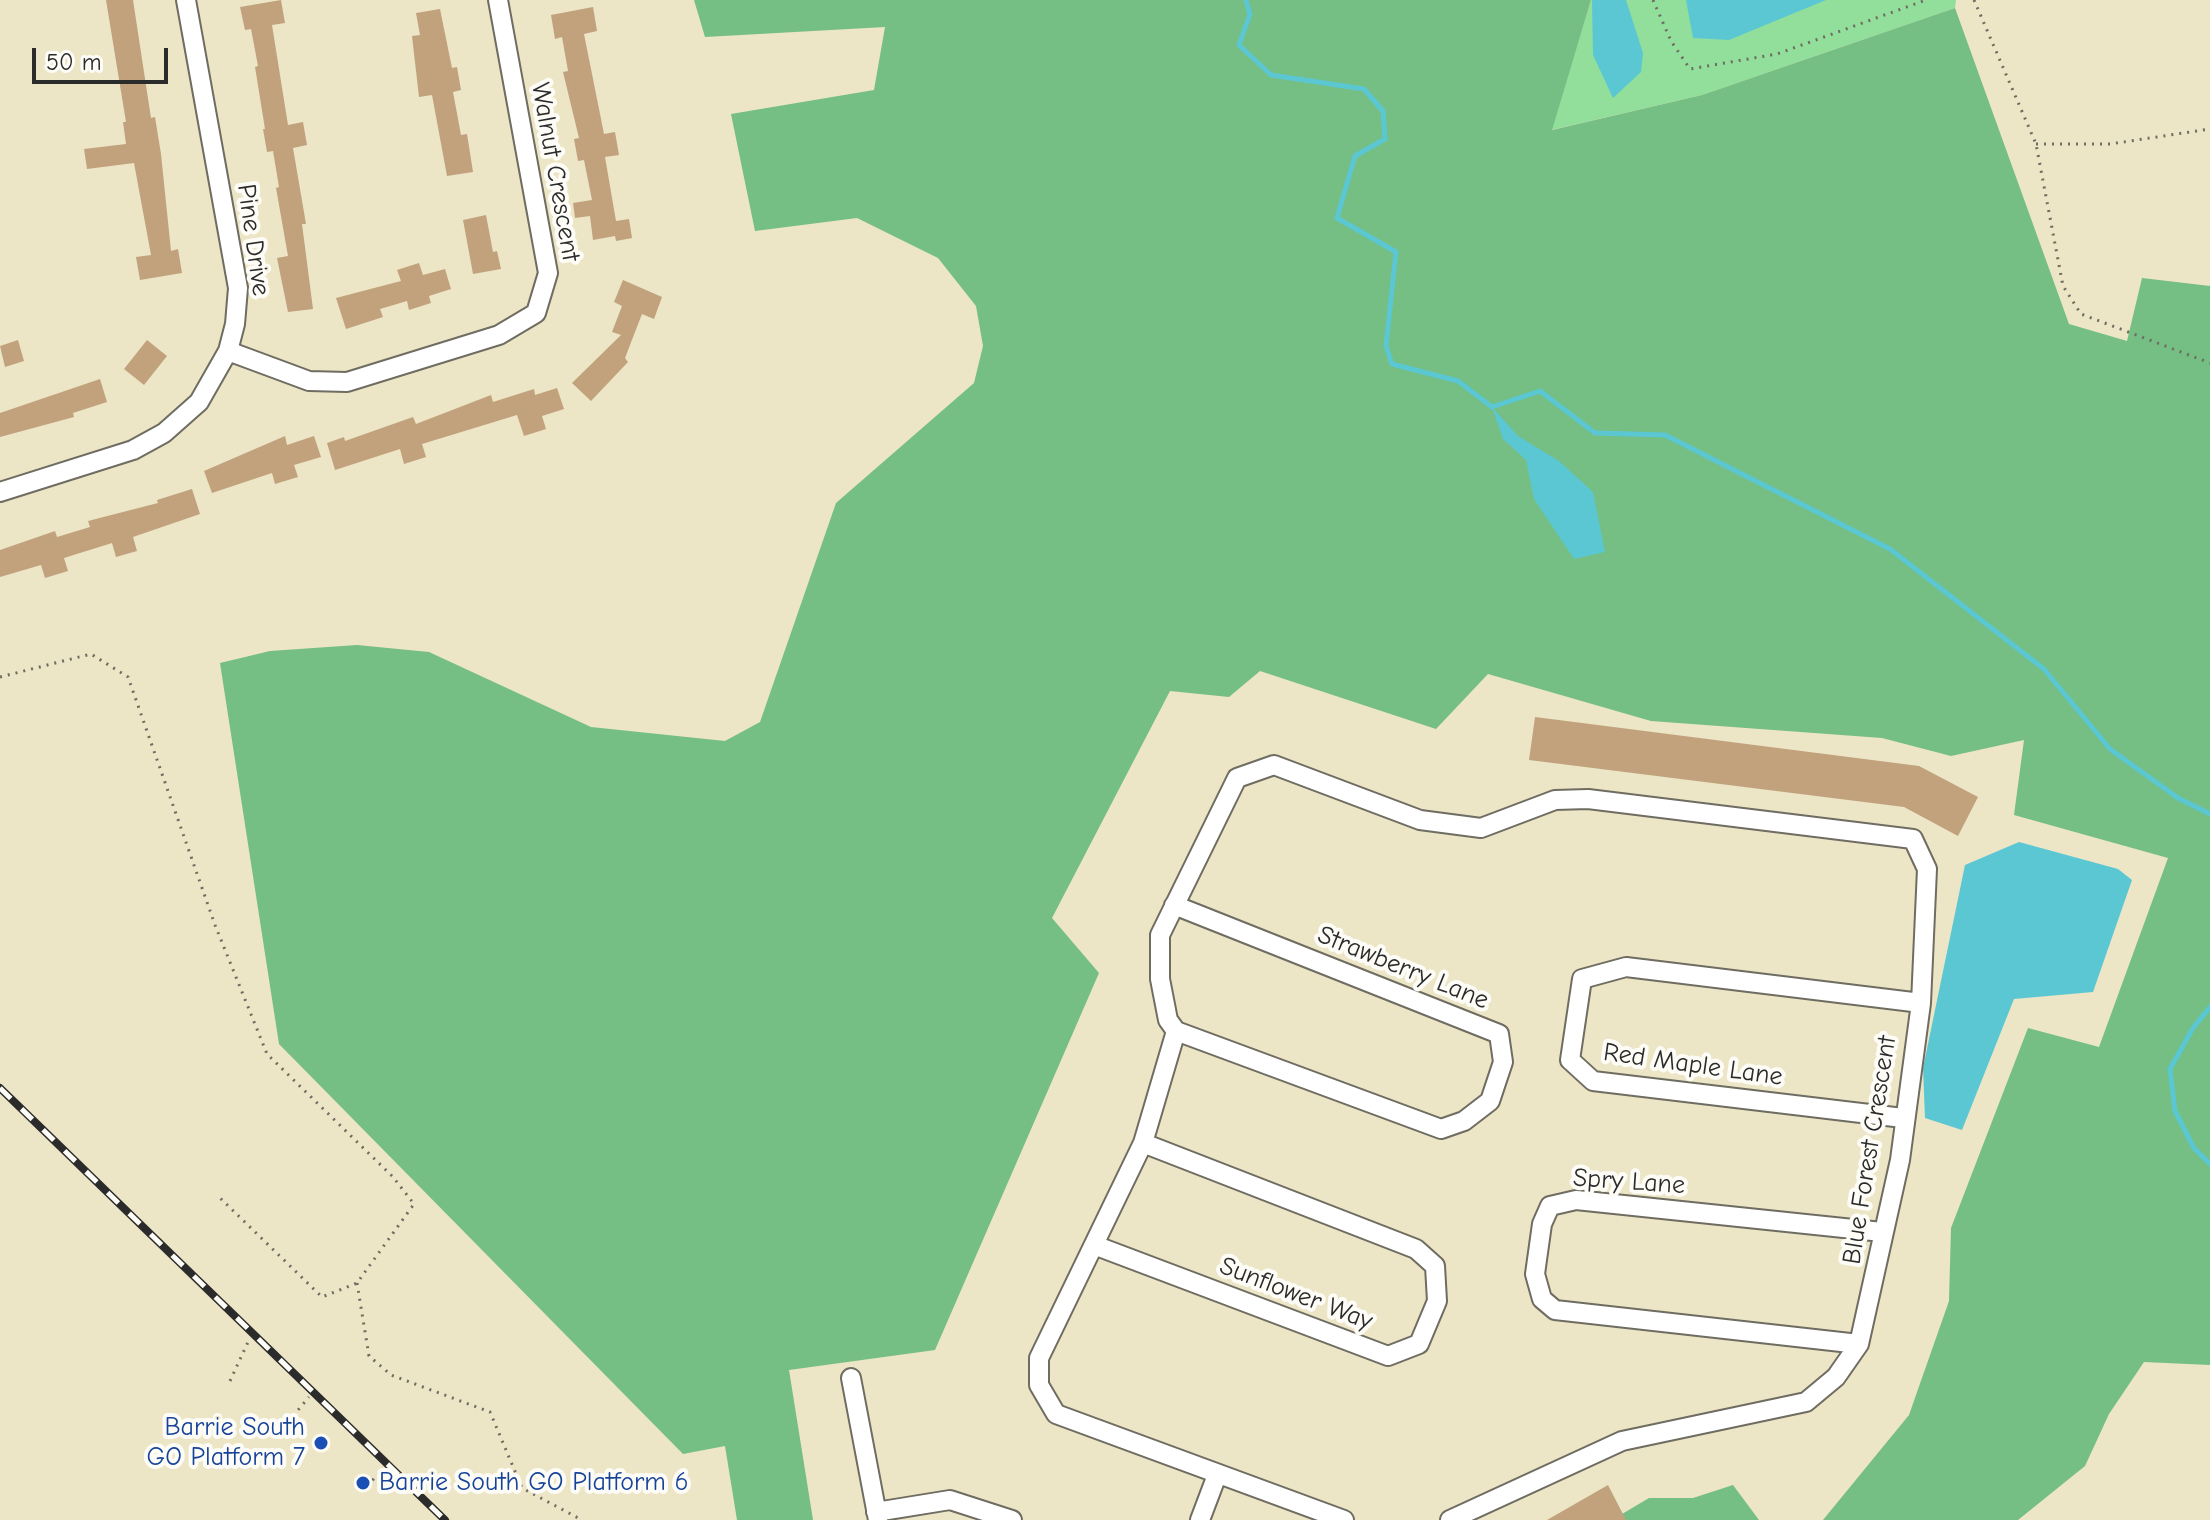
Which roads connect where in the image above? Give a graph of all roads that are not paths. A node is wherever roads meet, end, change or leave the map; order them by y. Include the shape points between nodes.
1 (186, 0) edge
2 (498, 0) edge
3 (228, 351) junction
4 (0, 492) edge
5 (1174, 905) junction
6 (1921, 1003) junction
7 (1176, 1031) junction
8 (1903, 1118) junction
9 (1143, 1143) junction
10 (1882, 1232) junction
11 (1094, 1245) junction
12 (1859, 1344) junction
13 (851, 1378) dead end
14 (1217, 1475) junction
15 (877, 1516) edge
16 (1012, 1520) edge
17 (1200, 1520) edge
18 (1344, 1520) edge
19 (1450, 1520) edge

1 - 3 street, Pine Drive via 238,288
2 - 3 street, Walnut Crescent via 548,273 536,313 499,335 347,382 309,381
3 - 4 street, Pine Drive via 199,402 164,433 133,450
5 - 6 street, Blue Forest Crescent via 1237,778 1274,765 1420,820 1481,828 1555,800 1588,799 1913,839 1927,869
5 - 7 street via 1160,935 1160,979 1168,1020
5 - 7 street, Strawberry Lane via 1499,1034 1503,1062 1490,1101 1464,1121 1441,1129
6 - 8 street, Blue Forest Crescent
6 - 8 street, Red Maple Lane via 1626,967 1582,979 1570,1060 1593,1081
7 - 9 street
8 - 10 street, Blue Forest Crescent via 1900,1160
9 - 11 street
9 - 11 street, Sunflower Way via 1416,1249 1435,1266 1437,1301 1419,1344 1388,1356
10 - 12 street, Blue Forest Crescent
10 - 12 street, Spry Lane via 1576,1200 1550,1206 1542,1224 1535,1274 1542,1299 1555,1310
11 - 14 street via 1039,1358 1039,1385 1056,1414
12 - 19 street, Blue Forest Crescent via 1836,1377 1806,1402 1622,1441
13 - 15 street
14 - 17 street
14 - 18 street
15 - 16 street via 950,1500

